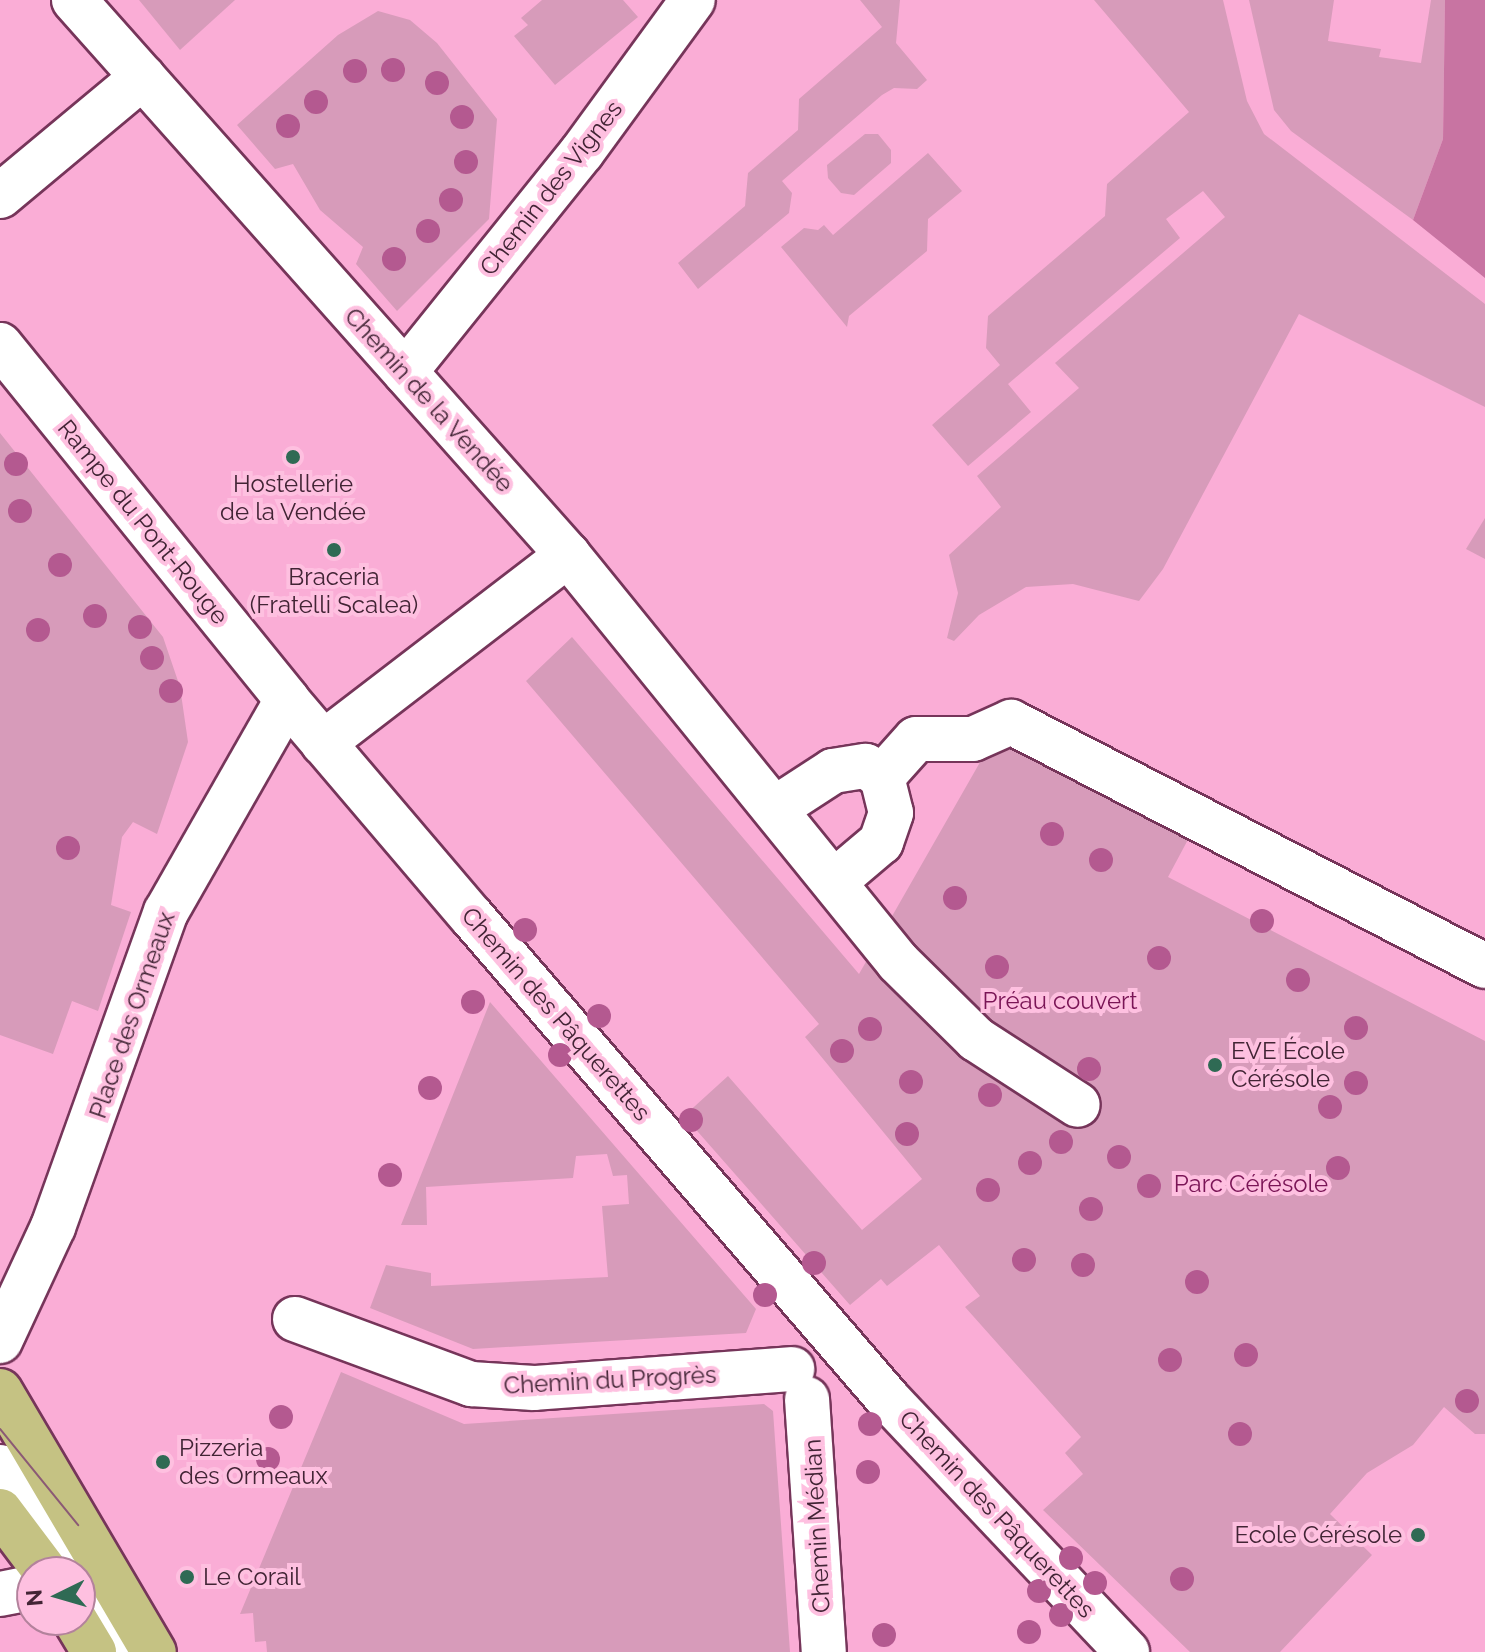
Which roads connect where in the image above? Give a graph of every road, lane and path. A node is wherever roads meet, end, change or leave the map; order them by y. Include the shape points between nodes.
1 (74, 0) edge
2 (693, 0) edge
3 (143, 77) junction
4 (0, 196) edge
5 (0, 345) edge
6 (405, 372) junction
7 (568, 555) junction
8 (287, 700) junction
9 (323, 743) junction
10 (882, 777) junction
11 (776, 808) junction
12 (836, 880) junction
13 (1485, 966) edge
14 (1078, 1105) dead end
15 (295, 1319) dead end
16 (828, 1327) junction
17 (0, 1341) edge
18 (867, 1375) junction
19 (800, 1384) junction
20 (0, 1391) edge
21 (0, 1446) edge
22 (0, 1467) edge
23 (0, 1511) edge
24 (78, 1525) junction
25 (34, 1556) edge
26 (66, 1556) edge
27 (96, 1603) edge
28 (1125, 1651) edge
29 (125, 1652) edge
30 (154, 1652) edge
31 (824, 1652) edge

1 - 3 street, Chemin de la Vendée
2 - 6 street, Chemin des Vignes via 582,152
3 - 4 street
3 - 6 street, Chemin de la Vendée
5 - 8 street, Rampe du Pont-Rouge
6 - 7 street, Chemin de la Vendée
7 - 9 street
7 - 11 street, Chemin de la Vendée
8 - 9 street, Chemin des Pâquerettes
8 - 17 street, Place des Ormeaux via 166,912 76,1168 30,1285
9 - 16 street, Chemin des Pâquerettes
10 - 11 street via 866,766 833,771
10 - 12 street via 891,813 881,842
10 - 13 street via 916,739 973,739 1011,722
11 - 12 street, Chemin de la Vendée
12 - 14 street, Chemin de la Vendée via 898,962 976,1039
15 - 19 street, Chemin du Progrès via 471,1384
16 - 18 street, Chemin des Pâquerettes
16 - 19 street via 794,1356
18 - 19 street via 839,1398
18 - 28 street, Chemin des Pâquerettes
19 - 31 street, Chemin Médian
20 - 24 main road via 30,1434
21 - 24 street
22 - 26 street
23 - 25 main road
24 - 30 main road
27 - 29 street

